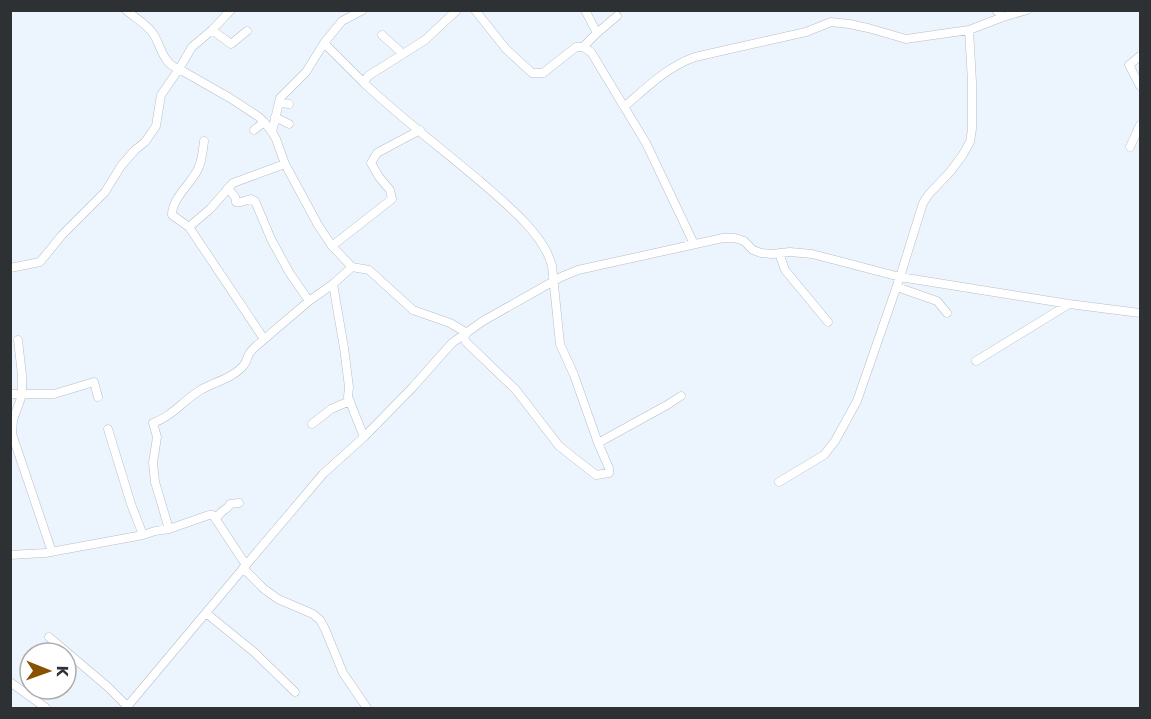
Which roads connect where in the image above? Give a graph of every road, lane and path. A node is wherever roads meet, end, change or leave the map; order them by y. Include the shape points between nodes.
1 (126, 10) edge
2 (231, 10) edge
3 (363, 10) edge
4 (457, 10) edge
5 (475, 10) edge
6 (585, 10) edge
7 (996, 10) edge
8 (1027, 10) edge
9 (616, 16) dead end
10 (1003, 17) junction
11 (212, 30) junction
12 (969, 30) junction
13 (247, 31) dead end
14 (597, 33) junction
15 (382, 35) dead end
16 (324, 43) junction
17 (583, 47) junction
18 (403, 54) junction
19 (1140, 56) edge
20 (179, 69) junction
21 (364, 83) junction
22 (1140, 86) edge
23 (279, 103) junction
24 (289, 104) dead end
25 (624, 107) junction
26 (275, 117) junction
27 (264, 122) junction
28 (289, 124) dead end
29 (1140, 125) edge
30 (254, 130) dead end
31 (420, 130) junction
32 (273, 132) junction
33 (204, 141) dead end
34 (1130, 147) dead end
35 (285, 164) junction
36 (228, 188) junction
37 (189, 227) junction
38 (694, 244) junction
39 (332, 246) junction
40 (779, 253) junction
41 (352, 267) junction
42 (10, 268) edge
43 (900, 277) junction
44 (553, 281) junction
45 (333, 285) junction
46 (897, 287) junction
47 (309, 301) junction
48 (1069, 304) junction
49 (947, 313) dead end
50 (1140, 313) edge
51 (828, 322) dead end
52 (465, 334) junction
53 (264, 339) junction
54 (18, 340) dead end
55 (976, 361) dead end
56 (10, 394) edge
57 (22, 395) junction
58 (681, 396) dead end
59 (98, 397) dead end
60 (350, 401) junction
61 (312, 424) dead end
62 (108, 429) dead end
63 (364, 436) junction
64 (598, 443) junction
65 (779, 482) dead end
66 (239, 502) dead end
67 (216, 520) junction
68 (169, 529) junction
69 (143, 535) junction
70 (52, 552) junction
71 (10, 555) edge
72 (244, 567) junction
73 (206, 612) junction
74 (50, 637) dead end
75 (10, 682) edge
76 (295, 692) dead end
77 (46, 708) edge
78 (127, 708) edge
79 (367, 708) edge

1 - 20 street via 152,31 161,52
2 - 11 street
3 - 16 street via 342,21
4 - 18 street via 425,40
5 - 17 street via 506,49 532,73 543,73 576,47
6 - 14 street
7 - 10 street
8 - 10 street
9 - 14 street
10 - 12 street
11 - 13 street via 231,44
11 - 20 street via 192,47
12 - 25 street via 906,39 831,22 807,32 680,63
12 - 43 street via 970,142 963,156 922,203
14 - 17 street
15 - 18 street
16 - 21 street
16 - 23 street
17 - 25 street via 591,51
18 - 21 street via 368,76
19 - 22 street via 1129,65
20 - 27 street
20 - 42 street via 161,95 156,126 121,166 105,192 40,262
21 - 31 street
23 - 24 street
23 - 26 street
25 - 38 street via 646,143
26 - 28 street
26 - 32 street
27 - 30 street
27 - 32 street
29 - 34 street
31 - 39 street via 377,153 371,163 393,199
31 - 44 street via 536,235 549,255
32 - 35 street
33 - 37 street via 200,166 172,207 172,215
35 - 36 street
35 - 39 street
36 - 37 street
36 - 47 street via 236,202 255,201 284,264
37 - 53 street
38 - 40 street via 735,238 761,254
38 - 44 street via 578,270
39 - 41 street
40 - 43 street via 812,254
40 - 51 street via 785,270
41 - 45 street
41 - 52 street via 369,270 413,310 450,323
43 - 46 street
43 - 48 street
44 - 52 street
44 - 64 street via 560,344
45 - 47 street
45 - 60 street
46 - 49 street via 937,302
46 - 65 street via 857,401 835,441 824,455
47 - 53 street
48 - 50 street
48 - 55 street
52 - 63 street
52 - 64 street via 466,342 516,390 559,447 596,475 609,473
53 - 68 street via 235,373 200,390 153,423 157,437 155,482
54 - 57 street
56 - 57 street
57 - 59 street via 54,394 94,382
57 - 70 street via 12,434
58 - 64 street
60 - 61 street
60 - 63 street
62 - 69 street
63 - 72 street via 323,474
66 - 67 street via 230,504
67 - 68 street via 209,515
67 - 72 street
68 - 69 street
69 - 70 street
70 - 71 street
72 - 73 street
72 - 79 street via 278,599 320,620 343,673
73 - 76 street
73 - 78 street
74 - 78 street
75 - 77 street

